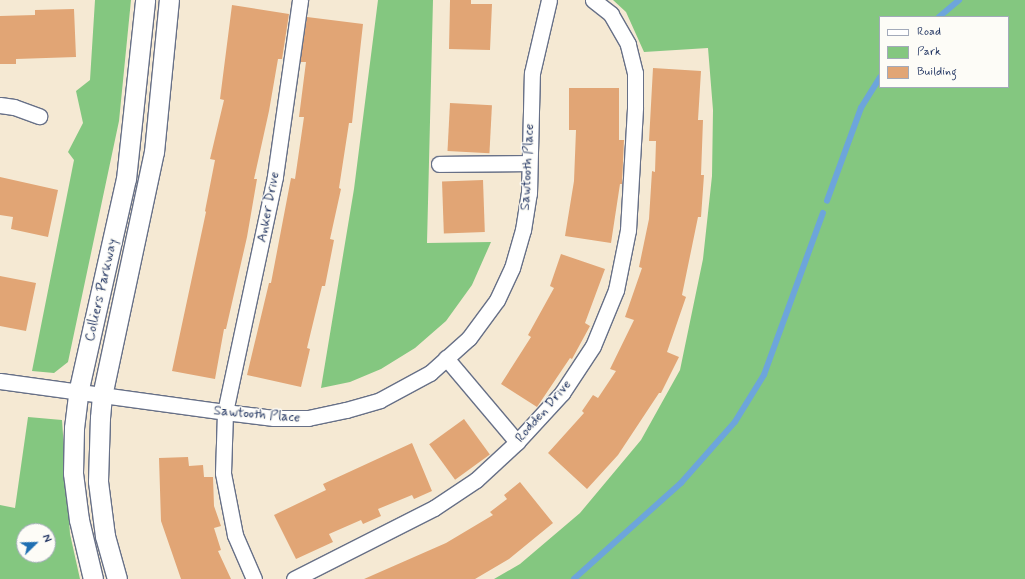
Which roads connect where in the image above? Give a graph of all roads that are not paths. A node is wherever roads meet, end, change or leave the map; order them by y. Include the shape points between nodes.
1 (146, 0) edge
2 (169, 0) edge
3 (300, 0) edge
4 (549, 0) edge
5 (593, 0) edge
6 (0, 105) edge
7 (39, 116) dead end
8 (529, 163) junction
9 (439, 164) dead end
10 (446, 358) junction
11 (0, 381) edge
12 (78, 393) junction
13 (102, 396) junction
14 (225, 412) junction
15 (517, 442) junction
16 (93, 579) edge
17 (117, 579) edge
18 (254, 579) edge
19 (294, 579) edge

1 - 12 street, Colliers Parkway via 126,179
2 - 13 street, Colliers Parkway via 154,152
3 - 14 street, Anker Drive via 274,176
4 - 8 street, Sawtooth Place via 532,73
5 - 15 street, Rodden Drive via 611,14 628,44 635,73 628,230 616,290 593,346 562,393
6 - 7 street
8 - 9 street
8 - 10 street, Sawtooth Place via 529,193 512,268 497,300 468,338
10 - 14 street, Sawtooth Place via 430,373 380,400 346,410 308,418 274,418
10 - 15 street
11 - 12 street, Sawtooth Place
12 - 13 street, Sawtooth Place
12 - 16 street, Colliers Parkway via 73,473 79,520
13 - 14 street, Sawtooth Place
13 - 17 street, Colliers Parkway via 98,430 98,481 105,536
14 - 18 street, Anker Drive via 223,473 235,535
15 - 19 street, Rodden Drive via 476,480 434,508

